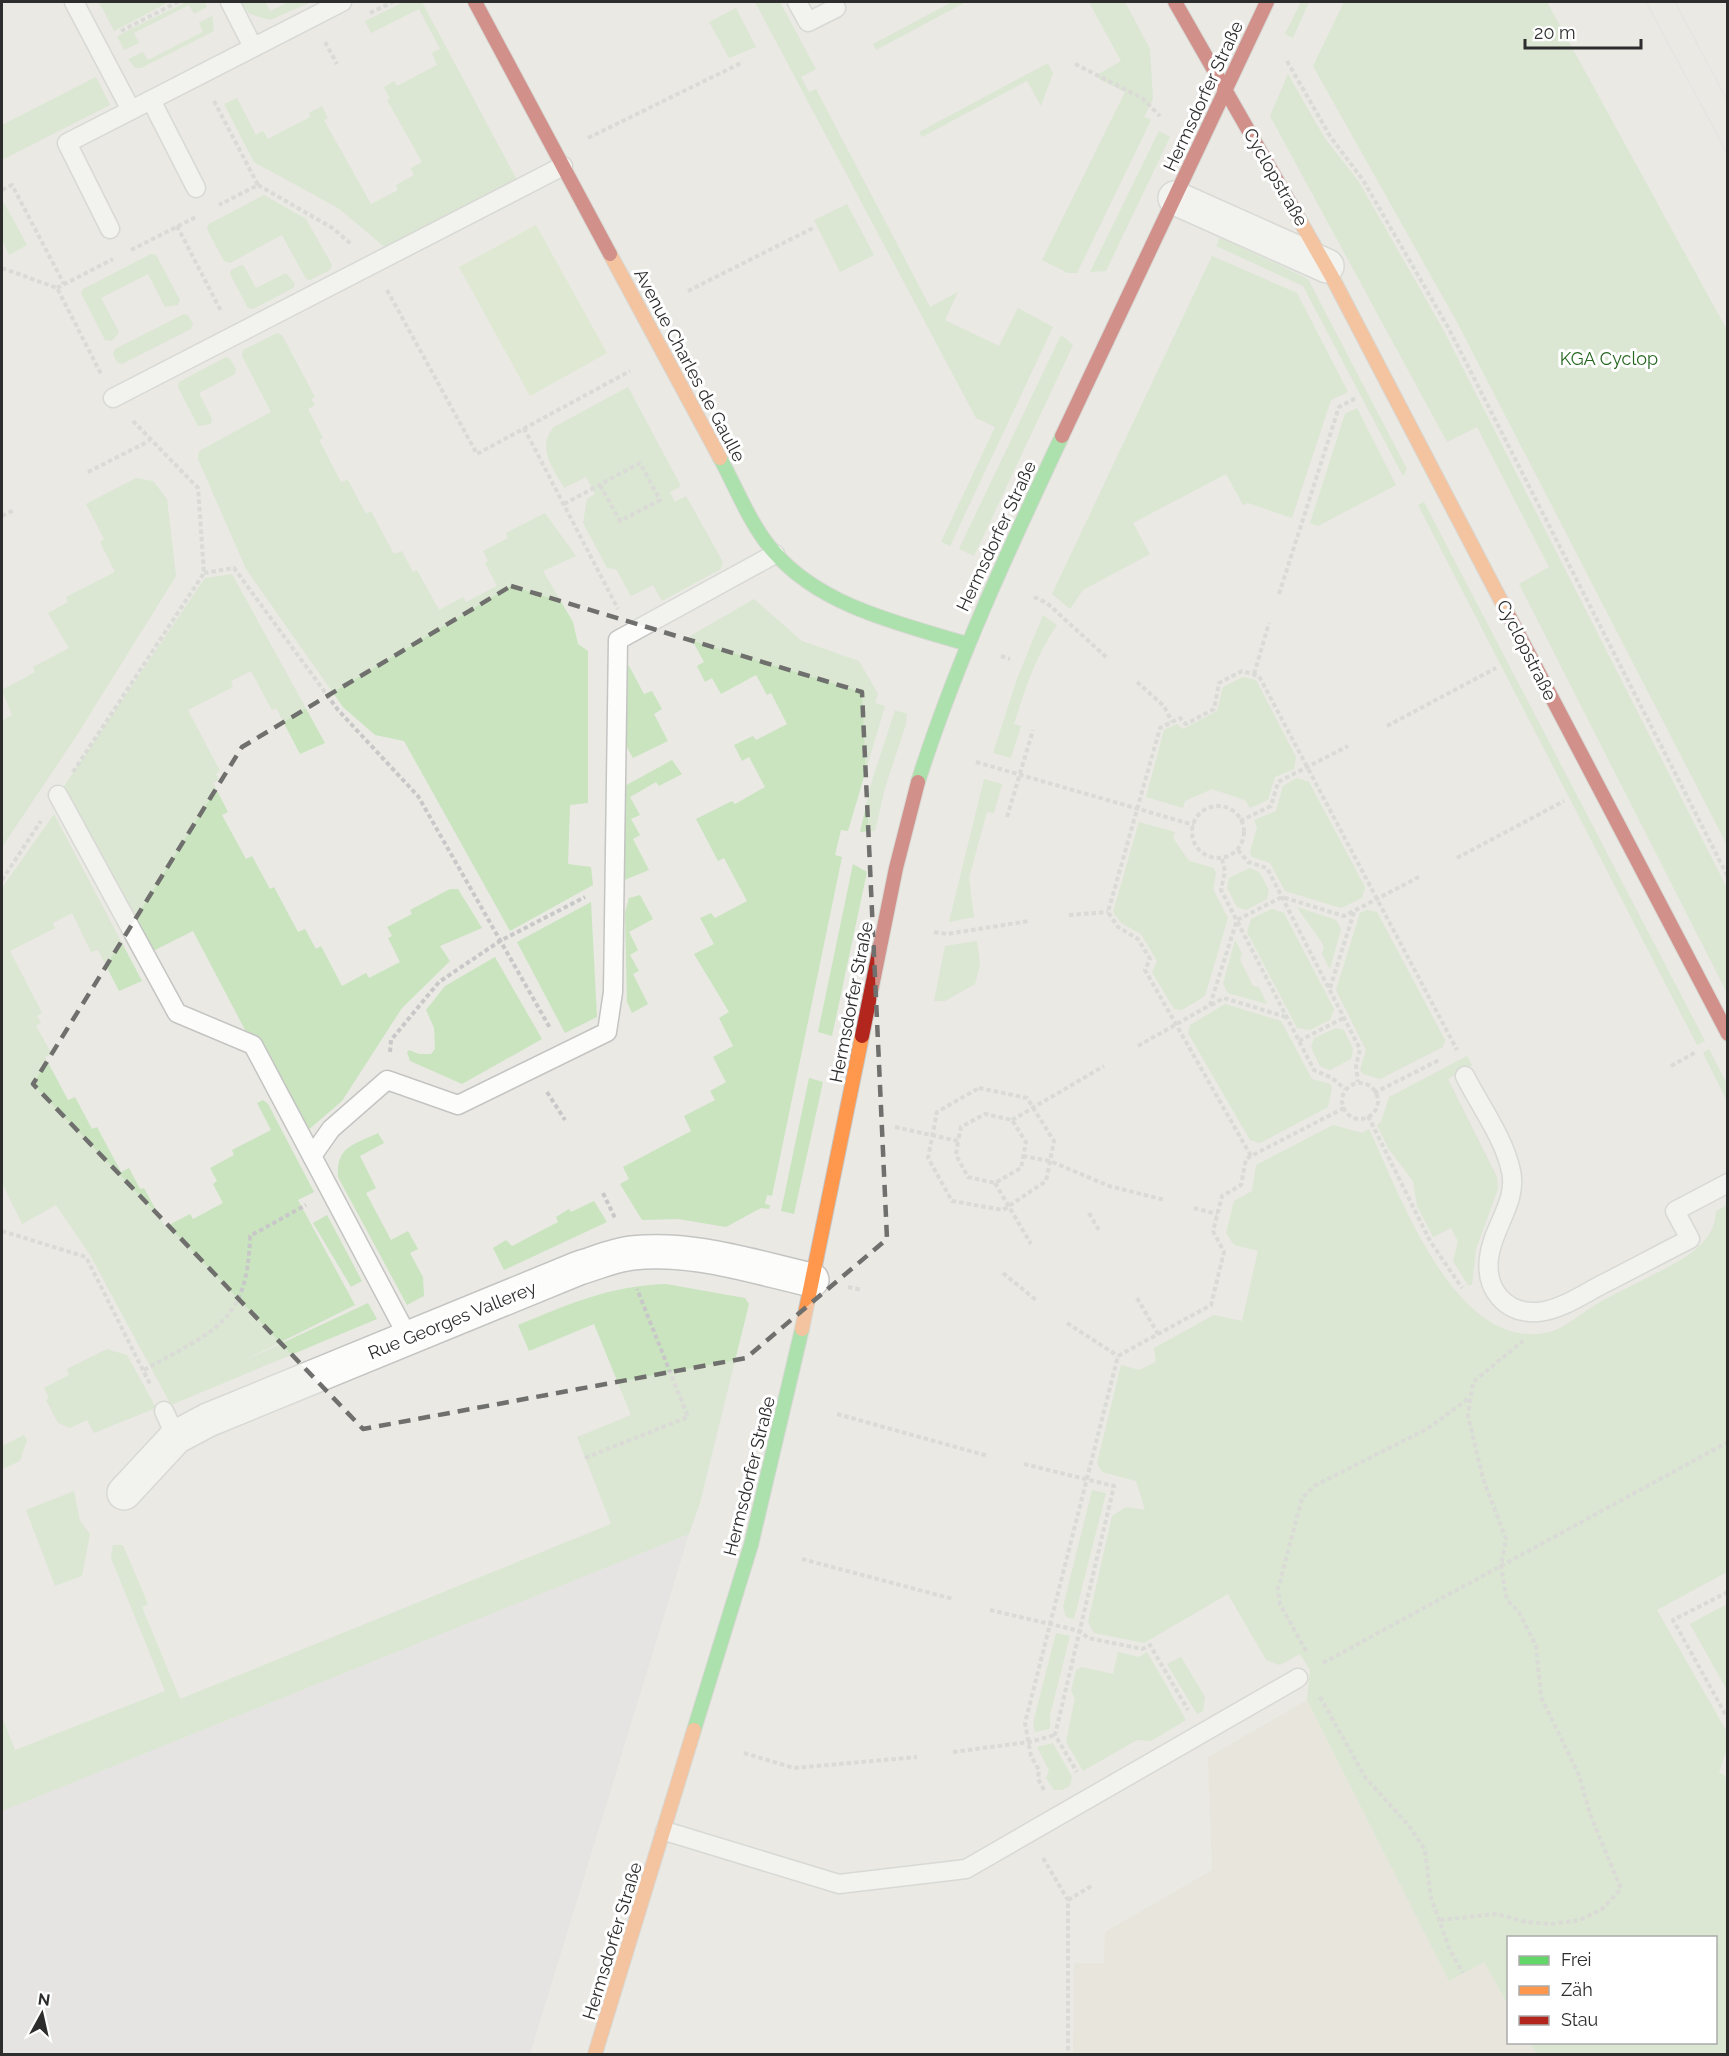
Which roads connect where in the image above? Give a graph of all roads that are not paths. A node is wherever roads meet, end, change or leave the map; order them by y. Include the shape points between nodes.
1 (74, 2) edge
2 (230, 2) edge
3 (342, 2) edge
4 (476, 2) edge
5 (797, 2) edge
6 (1175, 2) edge
7 (1268, 2) edge
8 (836, 8) dead end
9 (253, 47) junction
10 (1226, 88) junction
11 (151, 100) junction
12 (131, 110) junction
13 (563, 166) junction
14 (196, 188) dead end
15 (1175, 198) junction
16 (110, 229) dead end
17 (1327, 266) junction
18 (113, 398) road end
19 (775, 554) junction
20 (967, 644) junction
21 (58, 795) road end
22 (1728, 1034) edge
23 (1465, 1076) dead end
24 (312, 1156) junction
25 (1728, 1183) edge
26 (812, 1280) junction
27 (408, 1337) junction
28 (124, 1493) dead end
29 (1304, 1674) road end
30 (665, 1831) junction
31 (595, 2055) edge

1 - 12 lane
2 - 9 lane
3 - 9 lane
4 - 13 main road, Avenue Charles de Gaulle
5 - 8 lane via 808,22
6 - 10 main road, Cyclopstraße
7 - 10 main road, Hermsdorfer Straße
9 - 11 lane
10 - 15 main road, Hermsdorfer Straße
10 - 17 main road, Cyclopstraße
11 - 12 lane
11 - 14 lane
12 - 16 lane via 67,143
13 - 18 lane
13 - 19 main road, Avenue Charles de Gaulle
15 - 17 street, Cyclopstraße
15 - 20 main road, Hermsdorfer Straße
17 - 22 main road, Cyclopstraße
19 - 20 main road, Avenue Charles de Gaulle via 805,581 849,604
19 - 24 lane via 618,640 613,992 608,1032 458,1105 387,1080 331,1129
20 - 26 main road, Hermsdorfer Straße via 928,749 896,868
21 - 24 lane via 177,1013 253,1046
23 - 25 lane via 1511,1172 1512,1188 1489,1257 1489,1282 1499,1300 1518,1310 1539,1312 1565,1304 1690,1239 1675,1211
24 - 27 lane
26 - 27 street, Rue Georges Vallerey via 700,1255 629,1253 579,1268
26 - 30 main road, Hermsdorfer Straße via 751,1545
27 - 28 street, Rue Georges Vallerey via 207,1420 170,1424
29 - 30 lane via 966,1869 839,1884
30 - 31 main road, Hermsdorfer Straße

